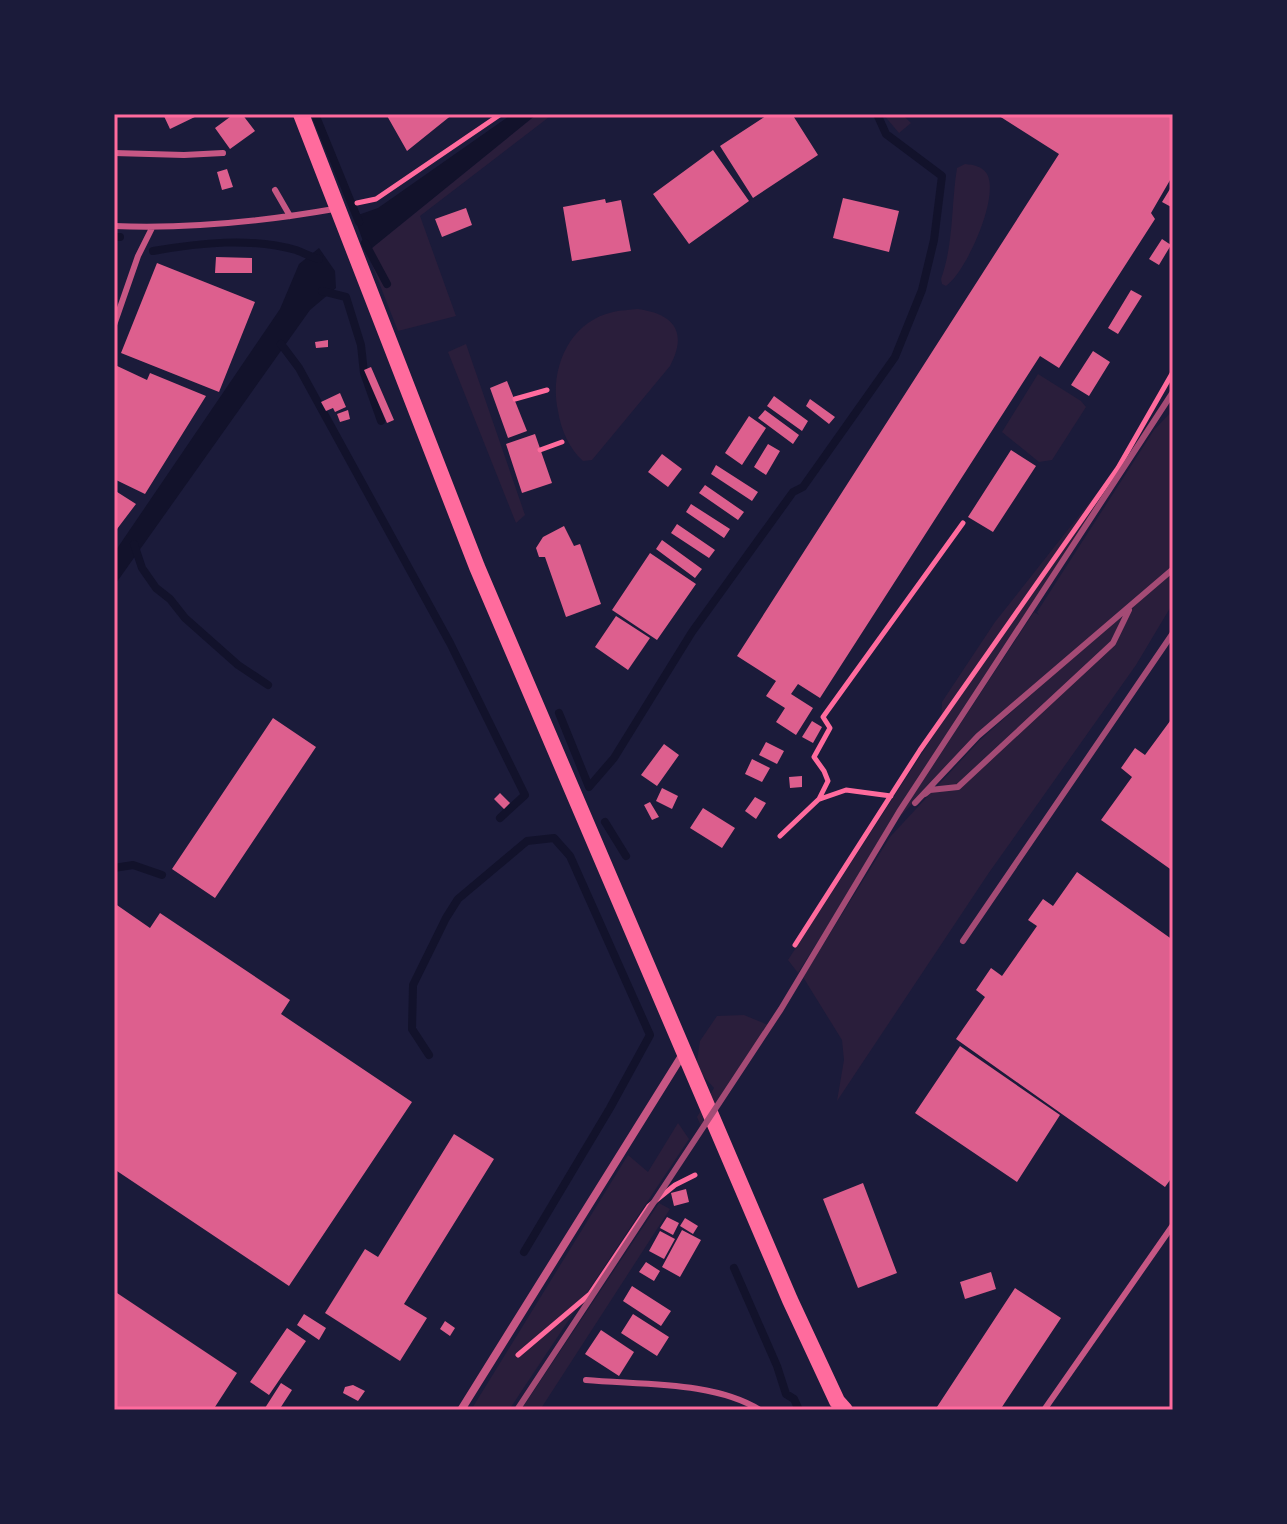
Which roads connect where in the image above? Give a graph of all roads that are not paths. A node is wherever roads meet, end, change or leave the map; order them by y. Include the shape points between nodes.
1 (301, 114) edge
2 (114, 153) edge
3 (223, 153) dead end
4 (275, 190) dead end
5 (338, 208) junction
6 (290, 216) junction
7 (114, 226) edge
8 (152, 228) junction
9 (114, 325) edge
10 (684, 1054) junction
11 (1173, 1225) edge
12 (586, 1380) dead end
13 (837, 1408) edge
14 (461, 1410) edge
15 (760, 1410) edge
16 (1044, 1410) edge

1 - 5 main road
2 - 3 lane
4 - 6 lane
5 - 6 lane
5 - 10 main road via 477,567
6 - 8 lane
7 - 8 lane
8 - 9 lane
10 - 13 main road
10 - 14 street
11 - 16 lane
12 - 15 lane via 718,1391

